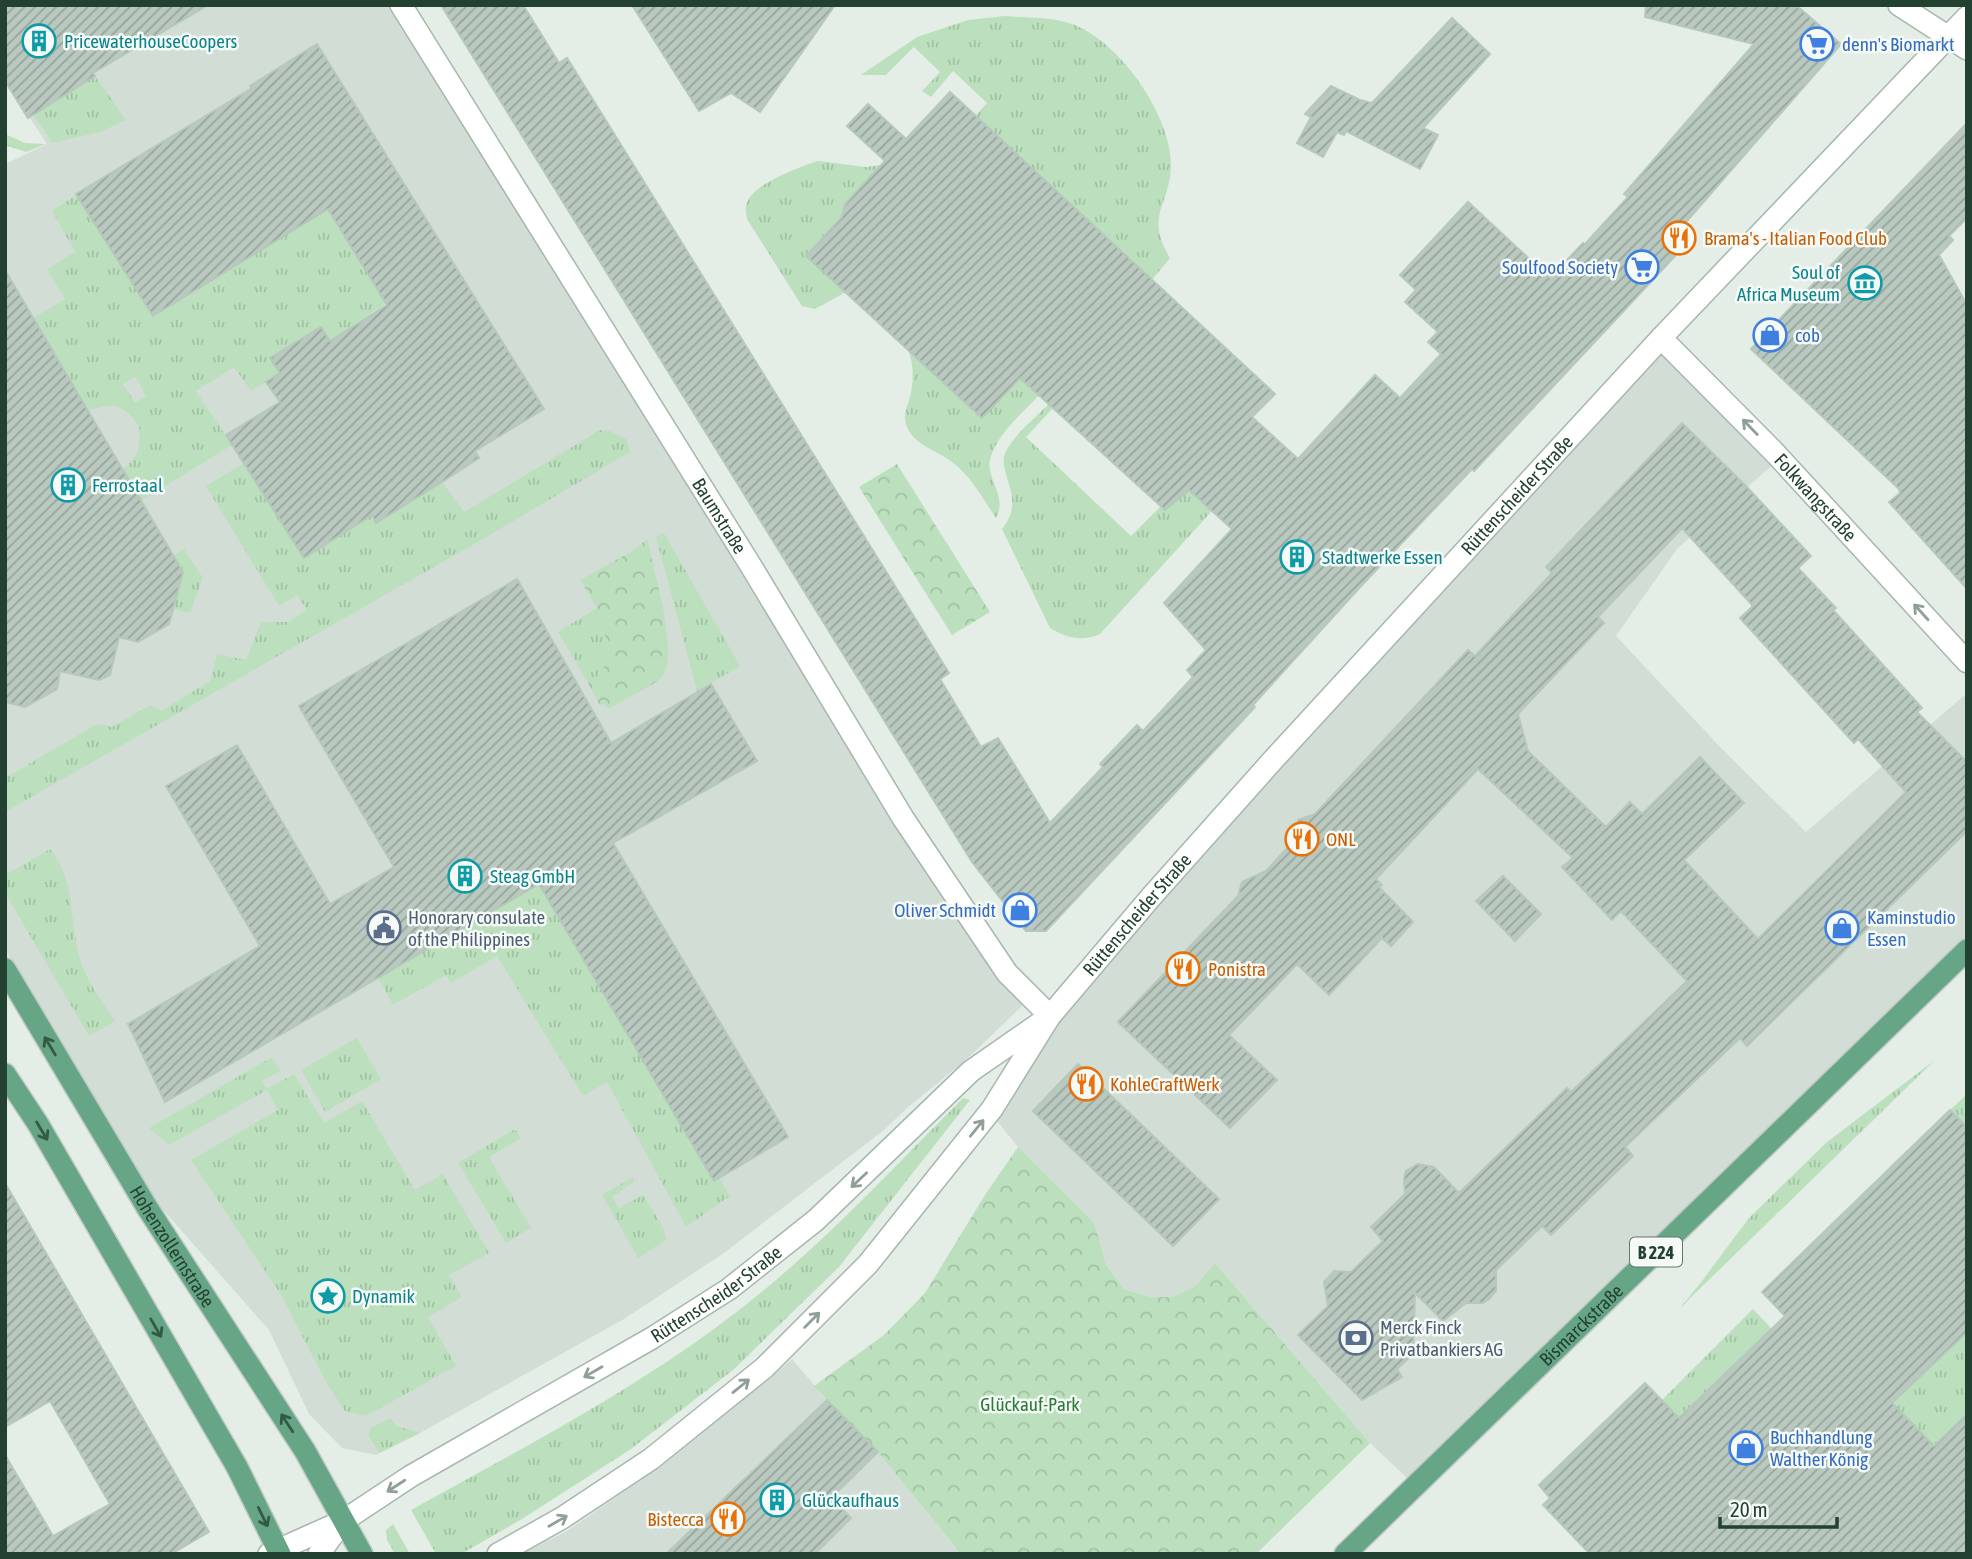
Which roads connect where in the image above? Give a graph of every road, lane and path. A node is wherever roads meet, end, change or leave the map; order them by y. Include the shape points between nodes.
1 (401, 5) edge
2 (1899, 5) edge
3 (1967, 17) edge
4 (1948, 37) junction
5 (1967, 49) edge
6 (1661, 338) junction
7 (1967, 662) edge
8 (1967, 950) edge
9 (5, 969) edge
10 (1051, 1016) junction
11 (5, 1073) edge
12 (343, 1521) junction
13 (315, 1545) edge
14 (276, 1552) edge
15 (362, 1554) edge
16 (498, 1554) edge
17 (1345, 1554) edge

1 - 10 street, Baumstraße via 744,554 902,818 1007,972
2 - 4 street
3 - 4 street, Rüttenscheider Straße
4 - 5 street
4 - 6 street, Rüttenscheider Straße
7 -> 6 street, Folkwangstraße via 1776,454
6 - 10 street, Rüttenscheider Straße via 1273,760
8 - 17 main road, Bismarckstraße / B 224
12 -> 9 main road, Hohenzollernstraße via 305,1451 148,1209
10 -> 12 street, Rüttenscheider Straße via 971,1071 816,1220 729,1289 411,1476
16 -> 10 street, Rüttenscheider Straße via 651,1460 764,1368 867,1264 992,1109
11 -> 14 main road via 237,1467
12 - 13 street, Rüttenscheider Straße
12 - 15 main road, Hohenzollernstraße
13 - 14 street, Rüttenscheider Straße

